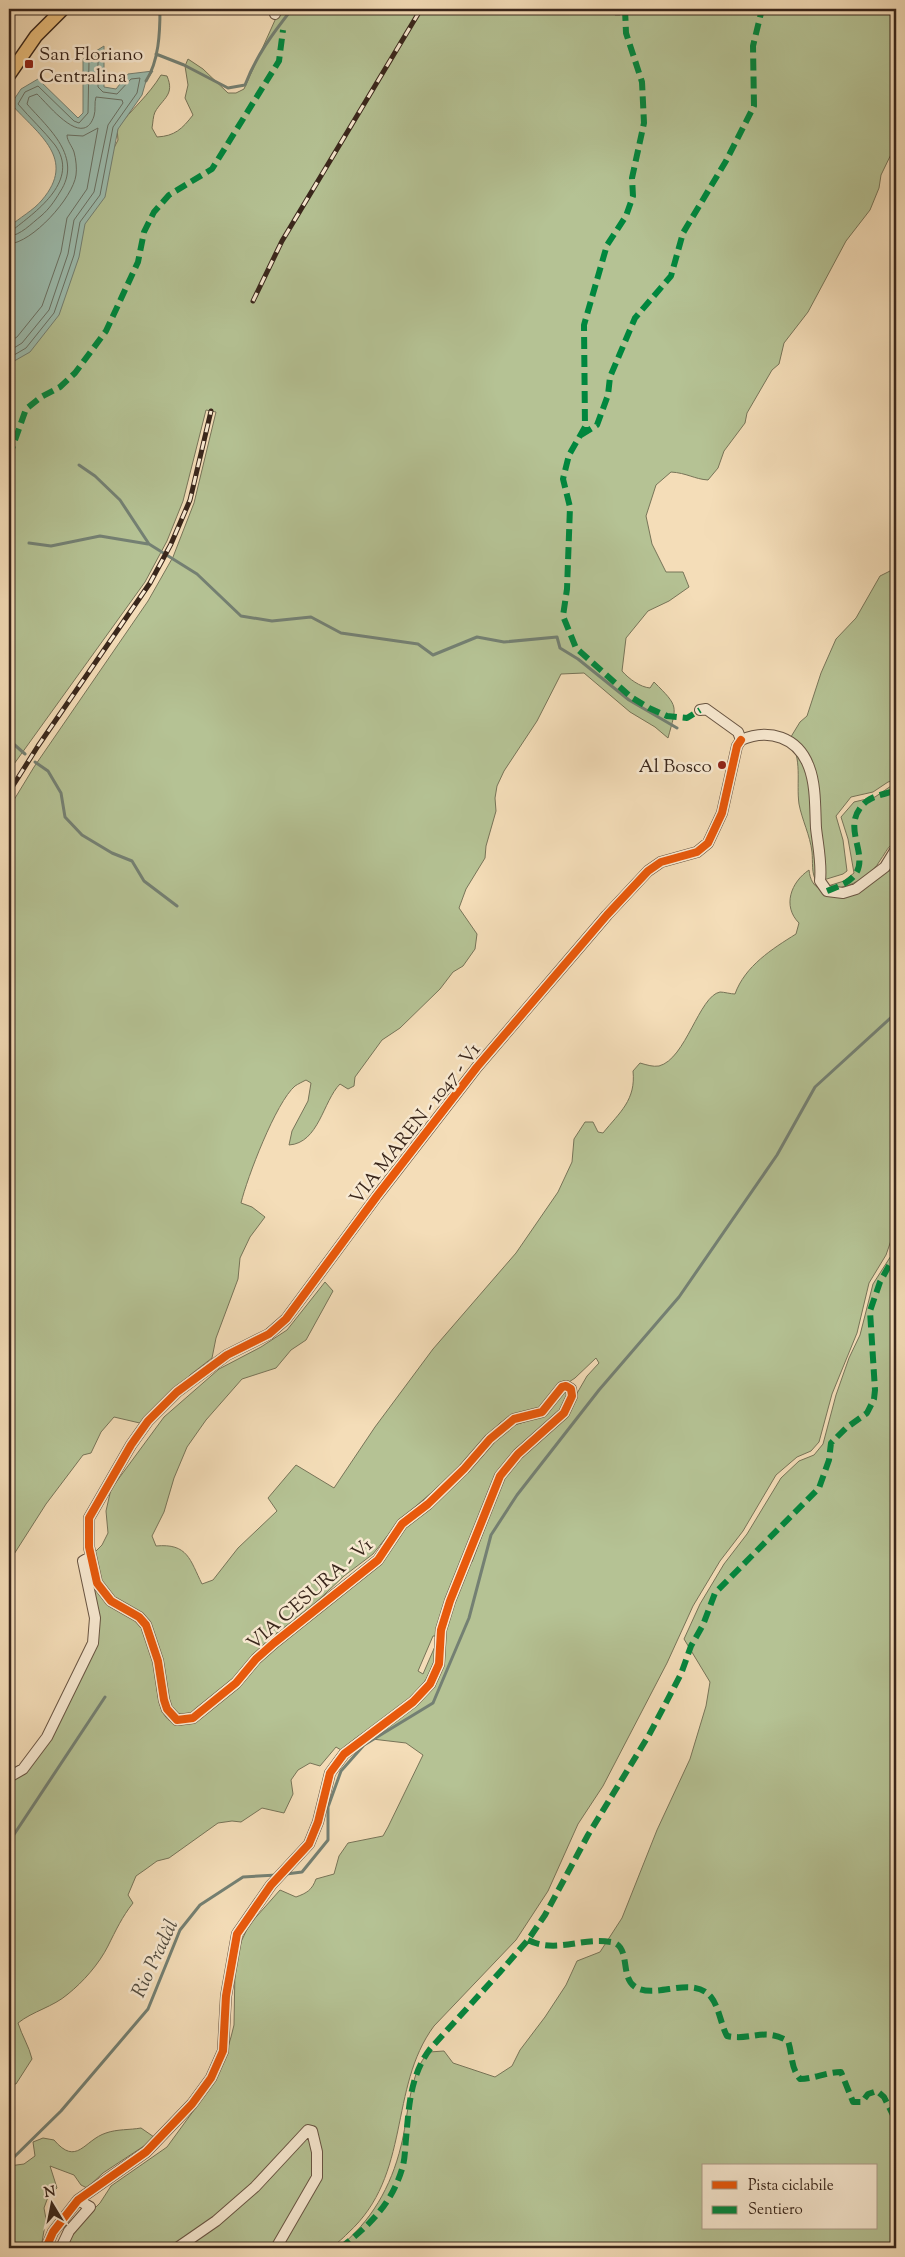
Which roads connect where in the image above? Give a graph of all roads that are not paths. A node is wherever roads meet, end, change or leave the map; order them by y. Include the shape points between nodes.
1 (63, 9) edge
2 (9, 75) edge
3 (700, 710) dead end
4 (741, 740) junction
5 (896, 849) edge
6 (90, 1557) junction
7 (9, 1777) edge
8 (78, 2200) junction
9 (46, 2248) edge
10 (61, 2248) edge
11 (177, 2248) edge
12 (276, 2248) edge

1 - 2 main road via 36,36
3 - 4 street via 706,709 738,732
4 - 5 street via 772,734 790,740 803,755 810,768 822,867 820,881 827,891 843,893 856,889 885,867
4 - 6 street, VIA MAREN - 1047 - V1 via 722,813 708,843 697,852 661,862 607,916 477,1067 286,1320 269,1334 227,1355 177,1392 148,1421 131,1444 89,1518
6 - 7 street via 83,1561 95,1618 93,1643 47,1737 23,1769
6 - 8 street, VIA CESURA - V1 via 94,1576 104,1594 146,1624 158,1662 167,1709 177,1720 193,1718 236,1683 274,1643 378,1560 402,1524 428,1504 507,1423 542,1412 562,1387 571,1389 572,1396 564,1413 518,1454 500,1476 450,1601 441,1630 439,1664 430,1684 413,1702 344,1754 330,1773 309,1844 250,1913 237,1934 226,1996 223,2051 211,2078 192,2104 146,2152
8 - 9 street via 53,2232
8 - 10 street via 90,2207 69,2231
11 - 12 street via 216,2221 255,2187 308,2130 312,2131 317,2152 316,2177

